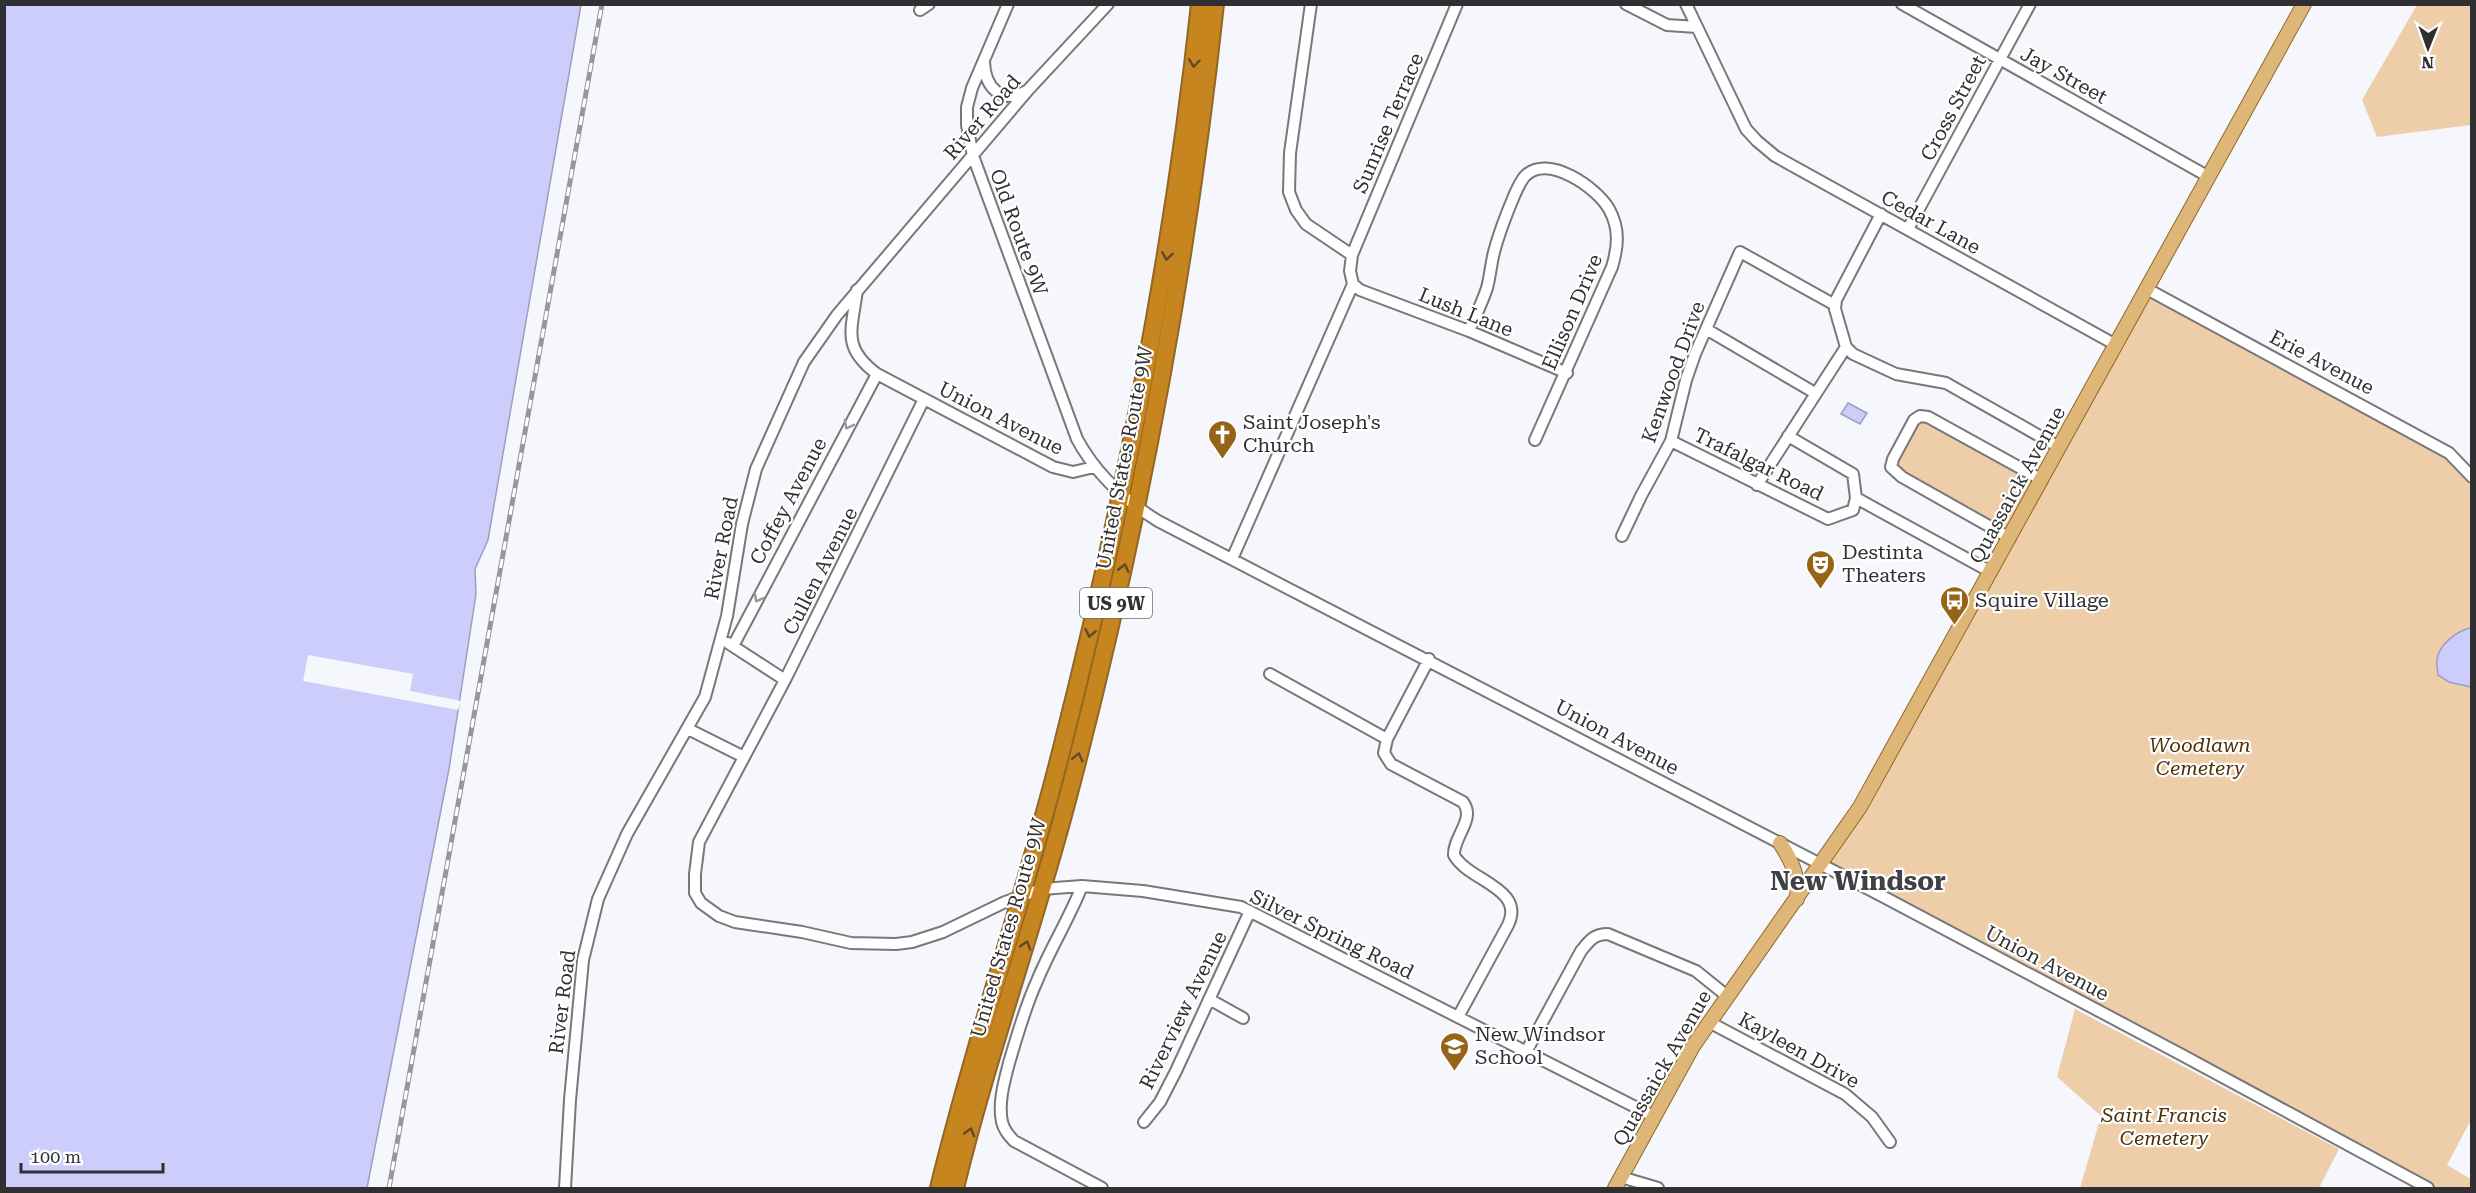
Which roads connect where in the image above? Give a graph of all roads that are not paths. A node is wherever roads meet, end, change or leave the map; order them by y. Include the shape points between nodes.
1 (1008, 4) edge
2 (1108, 4) edge
3 (1200, 4) edge
4 (1215, 4) edge
5 (1311, 4) edge
6 (1457, 4) edge
7 (1626, 4) edge
8 (1686, 4) edge
9 (1902, 4) edge
10 (2030, 4) edge
11 (2304, 4) edge
12 (1697, 27) junction
13 (2000, 59) junction
14 (984, 62) junction
15 (1029, 89) junction
16 (1192, 134) junction
17 (973, 156) junction
18 (2209, 177) junction
19 (1881, 214) junction
20 (1908, 229) junction
21 (1352, 255) junction
22 (1353, 284) junction
23 (2147, 289) junction
24 (857, 290) junction
25 (1835, 305) junction
26 (1706, 330) junction
27 (1469, 331) junction
28 (2116, 345) junction
29 (1846, 347) junction
30 (1567, 373) junction
31 (877, 374) junction
32 (1815, 393) junction
33 (924, 399) junction
34 (1788, 436) junction
35 (1535, 440) dead end
36 (1671, 441) junction
37 (2060, 447) junction
38 (1094, 467) junction
39 (2472, 477) edge
40 (2042, 480) junction
41 (1757, 485) junction
42 (1121, 494) junction
43 (1856, 498) junction
44 (1137, 507) junction
45 (1622, 536) dead end
46 (2010, 538) junction
47 (1232, 559) junction
48 (1991, 572) junction
49 (719, 638) junction
50 (733, 646) junction
51 (1429, 659) junction
52 (1270, 674) dead end
53 (785, 681) junction
54 (688, 729) junction
55 (1387, 739) junction
56 (744, 757) junction
57 (1780, 843) junction
58 (1822, 864) junction
59 (1082, 886) junction
60 (1042, 889) junction
61 (1021, 897) junction
62 (1797, 899) junction
63 (1250, 911) junction
64 (1727, 996) junction
65 (1209, 999) junction
66 (1458, 1017) junction
67 (1243, 1018) dead end
68 (1709, 1022) junction
69 (1526, 1052) junction
70 (1655, 1117) junction
71 (1144, 1122) dead end
72 (1890, 1142) dead end
73 (1618, 1183) edge
74 (565, 1188) edge
75 (939, 1188) edge
76 (955, 1188) edge
77 (1102, 1188) edge
78 (1658, 1188) edge
79 (2428, 1188) edge

1 - 14 street, Old Route 9W
2 - 15 street, River Road
3 -> 16 highway, United States Route 9W / US 9W
4 - 16 highway, United States Route 9W / US 9W
5 - 21 street via 1290,153 1289,192 1306,224
6 - 21 street, Sunrise Terrace
7 - 12 street via 1667,25
8 - 12 street, Cedar Lane
9 - 13 street, Jay Street
10 - 13 street, Cross Street
11 - 18 main road, Quassaick Avenue
12 - 19 street, Cedar Lane via 1740,118 1757,141 1775,156
13 - 18 street, Jay Street
13 - 20 street, Cross Street
14 - 15 street via 988,82 996,91 1008,96
14 - 17 street, Old Route 9W via 967,107
15 - 17 street, River Road
16 -> 42 highway, United States Route 9W / US 9W
16 - 44 highway, United States Route 9W / US 9W via 1172,321
17 - 24 street, River Road
17 - 38 street, Old Route 9W via 1069,421
18 - 23 main road, Quassaick Avenue
19 - 20 street, Cedar Lane
19 - 25 street
20 - 28 street, Cedar Lane
21 - 22 street
22 - 27 street, Lush Lane
22 - 47 street
23 - 28 main road, Quassaick Avenue
23 - 39 street, Erie Avenue via 2449,453
24 - 31 street, Union Avenue via 852,347 859,359
24 - 49 street, River Road via 813,346 763,452 746,506 727,616
25 - 26 street, Kenwood Drive via 1740,252
25 - 29 street
26 - 32 street
26 - 36 street, Kenwood Drive via 1686,380
27 - 30 street, Lush Lane
27 - 30 street, Ellison Drive via 1486,290 1503,221 1519,184 1528,173 1557,169 1588,187 1604,202 1618,239 1612,267
28 - 37 main road, Quassaick Avenue
29 - 32 street
29 - 37 street via 1852,354 1896,374 1946,383
30 - 35 street, Ellison Drive
31 - 33 street, Union Avenue
31 -> 50 street, Coffey Avenue
32 - 34 street
33 - 38 street, Union Avenue via 1053,467 1073,472
33 - 53 street, Cullen Avenue
34 - 41 street
34 - 43 street via 1853,474
36 - 41 street, Trafalgar Road
36 - 45 street, Kenwood Drive
37 - 40 main road, Quassaick Avenue
38 - 42 street, Union Avenue
40 - 46 main road, Quassaick Avenue
40 - 46 street via 1929,417 1914,420 1891,468
41 - 43 street, Trafalgar Road via 1828,519 1853,510
42 - 44 street, Union Avenue
42 -> 61 highway, United States Route 9W / US 9W via 1062,749
43 - 48 street
44 - 47 street, Union Avenue
60 -> 44 highway, United States Route 9W / US 9W via 1090,711
46 - 48 main road, Quassaick Avenue
47 - 51 street, Union Avenue
48 - 58 main road, Quassaick Avenue via 1860,807
49 - 50 street
49 - 54 street, River Road via 705,697
50 - 53 street
51 - 55 street
51 - 57 street, Union Avenue
52 - 55 street
53 - 56 street, Cullen Avenue
54 - 56 street
54 - 74 street, River Road via 627,834 598,899 583,960
55 - 66 street via 1384,753 1391,764 1467,807 1468,816 1454,855 1465,868 1502,892 1513,908 1508,925
56 - 61 street, Silver Spring Road via 699,842 696,856 695,893 701,903 719,916 851,944 896,944 943,932
57 - 58 street, Union Avenue
57 - 62 main road via 1795,872
58 - 62 main road, Quassaick Avenue
58 - 79 street, Union Avenue
59 - 60 street, Silver Spring Road
59 - 63 street, Silver Spring Road via 1143,891
59 - 77 street via 1036,983 1016,1037 1001,1106 1005,1131 1022,1146
60 - 61 street, Silver Spring Road
76 -> 60 highway, United States Route 9W / US 9W
61 - 75 highway, United States Route 9W / US 9W
62 - 64 main road, Quassaick Avenue
63 - 65 street, Riverview Avenue
63 - 66 street, Silver Spring Road
64 - 68 main road, Quassaick Avenue
64 - 69 street via 1696,971 1608,934 1599,934 1581,951
65 - 67 street
65 - 71 street, Riverview Avenue via 1160,1102
66 - 69 street, Silver Spring Road
68 - 70 main road, Quassaick Avenue
68 - 72 street, Kayleen Drive via 1845,1094 1872,1117
69 - 70 street, Silver Spring Road
70 - 73 main road, Quassaick Avenue
73 - 78 street

